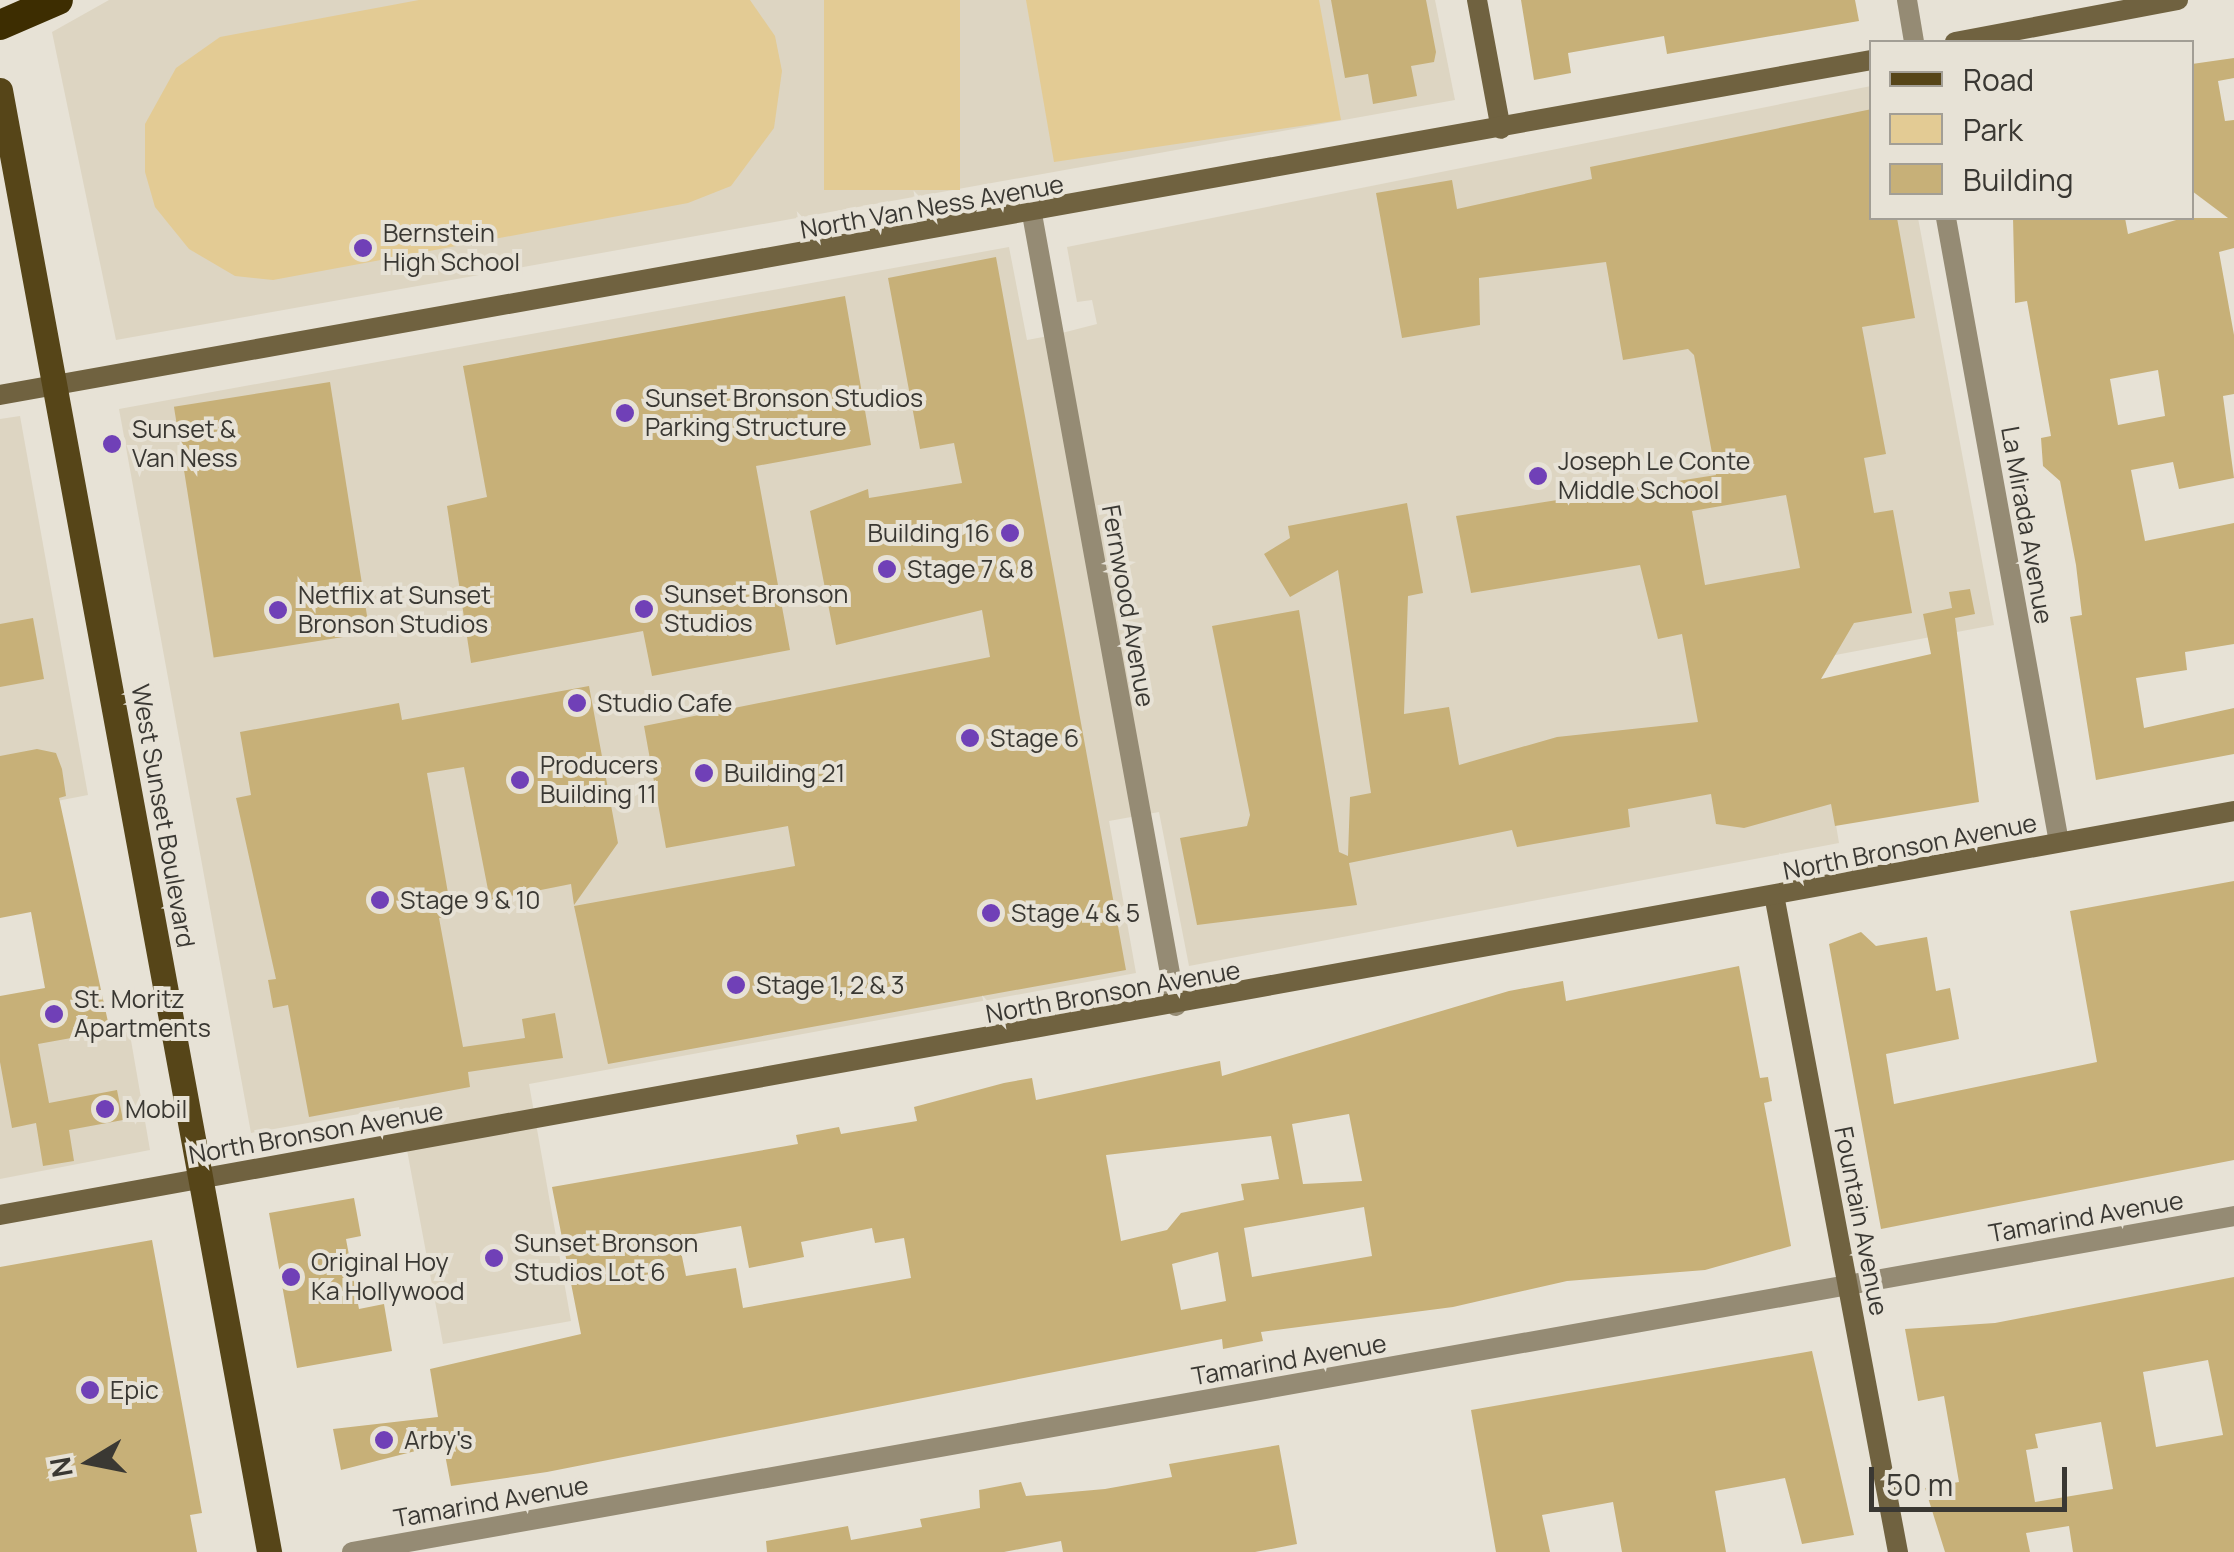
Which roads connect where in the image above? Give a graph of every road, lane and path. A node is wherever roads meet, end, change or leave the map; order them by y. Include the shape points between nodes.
1 (58, 0) edge
2 (1477, 0) edge
3 (1907, 0) edge
4 (2178, 0) edge
5 (0, 25) edge
6 (1914, 40) edge
7 (1966, 40) edge
8 (1869, 61) edge
9 (0, 90) edge
10 (1502, 128) junction
11 (1032, 214) junction
12 (1946, 220) edge
13 (56, 384) junction
14 (0, 395) edge
15 (2234, 811) edge
16 (2059, 842) junction
17 (1775, 900) junction
18 (1176, 1006) junction
19 (200, 1180) junction
20 (0, 1215) edge
21 (2234, 1216) edge
22 (1847, 1286) junction
23 (269, 1552) edge
24 (352, 1552) edge
25 (1898, 1552) edge

1 - 5 highway
2 - 10 street
3 - 6 street
4 - 7 street
8 - 10 street, North Van Ness Avenue
9 - 13 main road, West Sunset Boulevard
10 - 11 street, North Van Ness Avenue
11 - 13 street, North Van Ness Avenue
11 - 18 street, Fernwood Avenue
12 - 16 street, La Mirada Avenue
13 - 14 street, North Van Ness Avenue
13 - 19 main road, West Sunset Boulevard
15 - 16 street, North Bronson Avenue
16 - 17 street, North Bronson Avenue
17 - 18 street, North Bronson Avenue
17 - 22 street, Fountain Avenue
18 - 19 street, North Bronson Avenue
19 - 20 street, North Bronson Avenue
19 - 23 main road, West Sunset Boulevard
21 - 22 street, Tamarind Avenue
22 - 24 street, Tamarind Avenue
22 - 25 street, Fountain Avenue

